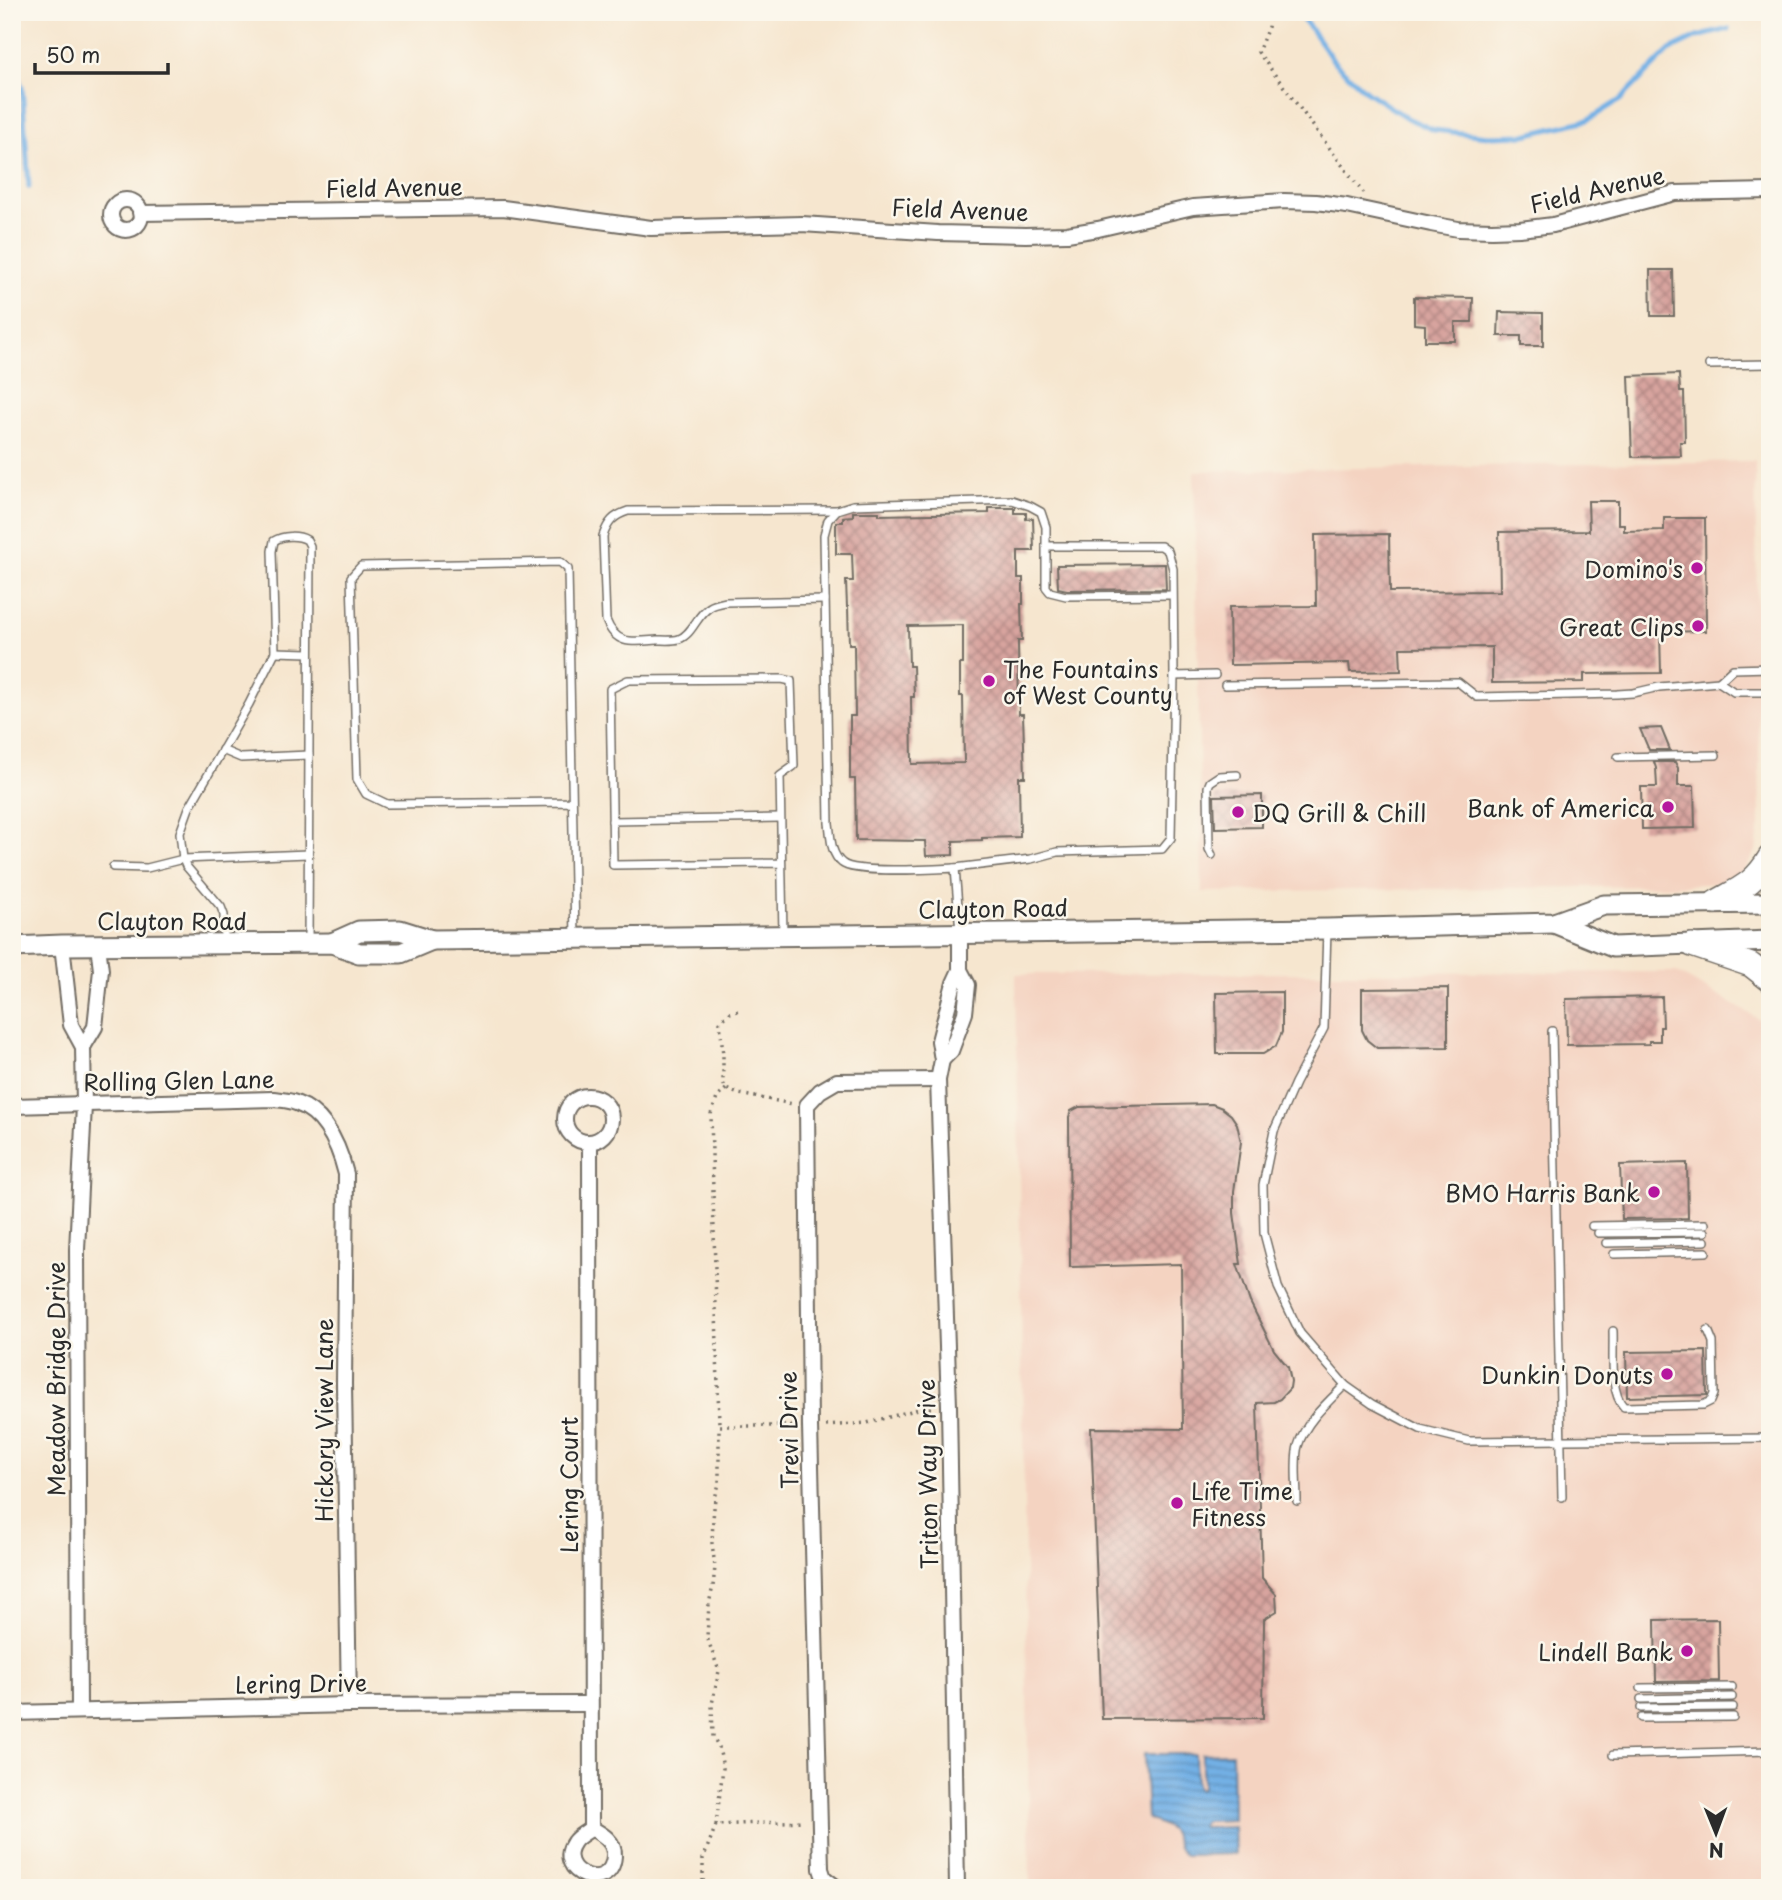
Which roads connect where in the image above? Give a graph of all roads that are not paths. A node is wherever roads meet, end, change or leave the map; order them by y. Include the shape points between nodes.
1 (1770, 191) edge
2 (140, 213) dead end
3 (1770, 364) edge
4 (1709, 365) dead end
5 (837, 510) junction
6 (1046, 546) junction
7 (1172, 596) junction
8 (825, 600) junction
9 (275, 652) junction
10 (309, 653) junction
11 (1770, 668) edge
12 (1215, 675) dead end
13 (1174, 676) junction
14 (1719, 682) junction
15 (1225, 685) dead end
16 (1770, 692) edge
17 (222, 750) junction
18 (309, 755) junction
19 (1716, 755) dead end
20 (1618, 757) dead end
21 (1237, 775) dead end
22 (572, 802) junction
23 (780, 818) junction
24 (612, 821) junction
25 (308, 854) junction
26 (1212, 855) dead end
27 (1770, 857) edge
28 (185, 863) junction
29 (781, 863) junction
30 (113, 867) dead end
31 (955, 868) junction
32 (1717, 902) junction
33 (1770, 903) edge
34 (1554, 923) junction
35 (1328, 929) junction
36 (960, 933) junction
37 (783, 936) junction
38 (575, 939) junction
39 (1770, 941) edge
40 (308, 943) junction
41 (224, 944) junction
42 (62, 945) junction
43 (98, 945) junction
44 (1692, 945) junction
45 (12, 947) edge
46 (1770, 980) edge
47 (1552, 1031) dead end
48 (83, 1046) junction
49 (938, 1080) junction
50 (84, 1105) junction
51 (12, 1106) edge
52 (331, 1137) joint
53 (590, 1142) dead end
54 (1592, 1226) dead end
55 (1598, 1233) dead end
56 (1706, 1241) dead end
57 (1605, 1243) dead end
58 (1706, 1252) dead end
59 (1614, 1254) dead end
60 (1708, 1330) dead end
61 (1613, 1331) dead end
62 (1345, 1385) junction
63 (1770, 1438) edge
64 (1561, 1441) junction
65 (1562, 1497) dead end
66 (1297, 1501) dead end
67 (1732, 1687) dead end
68 (1641, 1688) dead end
69 (1732, 1697) dead end
70 (1641, 1699) dead end
71 (590, 1704) junction
72 (349, 1705) junction
73 (1733, 1706) dead end
74 (1641, 1708) dead end
75 (79, 1711) junction
76 (12, 1713) edge
77 (1733, 1717) dead end
78 (1641, 1718) dead end
79 (1770, 1751) edge
80 (1613, 1755) dead end
81 (591, 1828) dead end
82 (837, 1888) edge
83 (957, 1888) edge

1 - 2 street, Field Avenue via 1675,193 1553,225 1492,230 1444,227 1347,206 1284,201 1193,207 1098,229 1025,235 802,224 651,228 503,208
3 - 4 lane
5 - 6 lane via 853,505 1012,500 1041,512
5 - 8 lane via 824,535
5 - 8 lane via 628,511 614,516 603,536 606,620 610,631 621,639 679,639 699,615 726,602
6 - 7 lane via 1161,546 1171,558
6 - 7 lane via 1046,587 1055,594
7 - 13 lane
8 - 31 lane via 829,823 834,854 844,866 853,868
9 - 10 lane
9 - 10 lane via 274,541 302,537 310,546
9 - 17 lane
10 - 18 lane
11 - 14 lane via 1733,669
12 - 13 lane
13 - 31 lane via 1171,838 1162,849 1056,852
14 - 15 lane via 1633,693 1477,697 1458,682
14 - 16 lane via 1734,692
17 - 18 lane via 241,758
17 - 28 lane via 180,833
18 - 25 lane
19 - 20 lane
21 - 26 lane via 1219,776 1208,787
22 - 22 lane via 568,569 560,562 360,566 351,577 357,779 366,794 387,804
22 - 38 lane
23 - 24 lane
23 - 24 lane via 780,776 794,766 791,681 628,680 610,689
23 - 29 lane
24 - 29 lane via 613,865
25 - 28 lane
25 - 40 lane
27 - 32 main road via 1750,882
28 - 30 lane
28 - 41 lane via 221,906
29 - 37 lane
31 - 36 lane
32 - 33 main road, Clayton Road
32 - 34 main road, Clayton Road via 1604,905
34 - 35 main road, Clayton Road
34 - 44 main road, Clayton Road via 1613,947
35 - 36 main road, Clayton Road
35 - 62 lane via 1324,1027 1274,1131 1263,1185 1264,1233 1278,1287 1300,1333
36 - 37 main road, Clayton Road
36 - 49 street, Triton Way Drive via 960,970 968,985 965,1013 951,1051 942,1060
37 - 38 main road, Clayton Road
38 - 40 main road, Clayton Road via 432,940 400,930 359,931 331,943
39 - 44 main road, Clayton Road
40 - 41 main road, Clayton Road
41 - 43 main road, Clayton Road
42 - 43 main road, Clayton Road
42 - 45 main road, Clayton Road
42 - 48 street, Meadow Bridge Drive via 71,1026
43 - 48 street, Meadow Bridge Drive via 101,970 95,1027
44 - 46 main road via 1751,965
47 - 64 lane
48 - 50 street, Meadow Bridge Drive
49 - 82 street, Trevi Drive via 837,1081 807,1105 821,1869 824,1878
49 - 83 street, Triton Way Drive
50 - 51 street, Rolling Glen Lane
50 - 52 street, Rolling Glen Lane via 273,1099 295,1102 313,1112
50 - 75 street, Meadow Bridge Drive via 77,1250
52 - 72 street, Hickory View Lane via 346,1174
53 - 71 street, Lering Court
54 - 55 lane via 1705,1228
56 - 57 lane
58 - 59 lane
60 - 61 lane via 1713,1342 1711,1401 1624,1407 1615,1389
62 - 64 lane via 1420,1429 1469,1441
62 - 66 lane via 1304,1432 1297,1448
63 - 64 lane
64 - 65 lane
67 - 68 lane
69 - 70 lane
71 - 72 street, Lering Drive
71 - 81 street, Lering Court
72 - 75 street, Lering Drive
73 - 74 lane
75 - 76 street, Lering Drive
77 - 78 lane
79 - 80 lane

